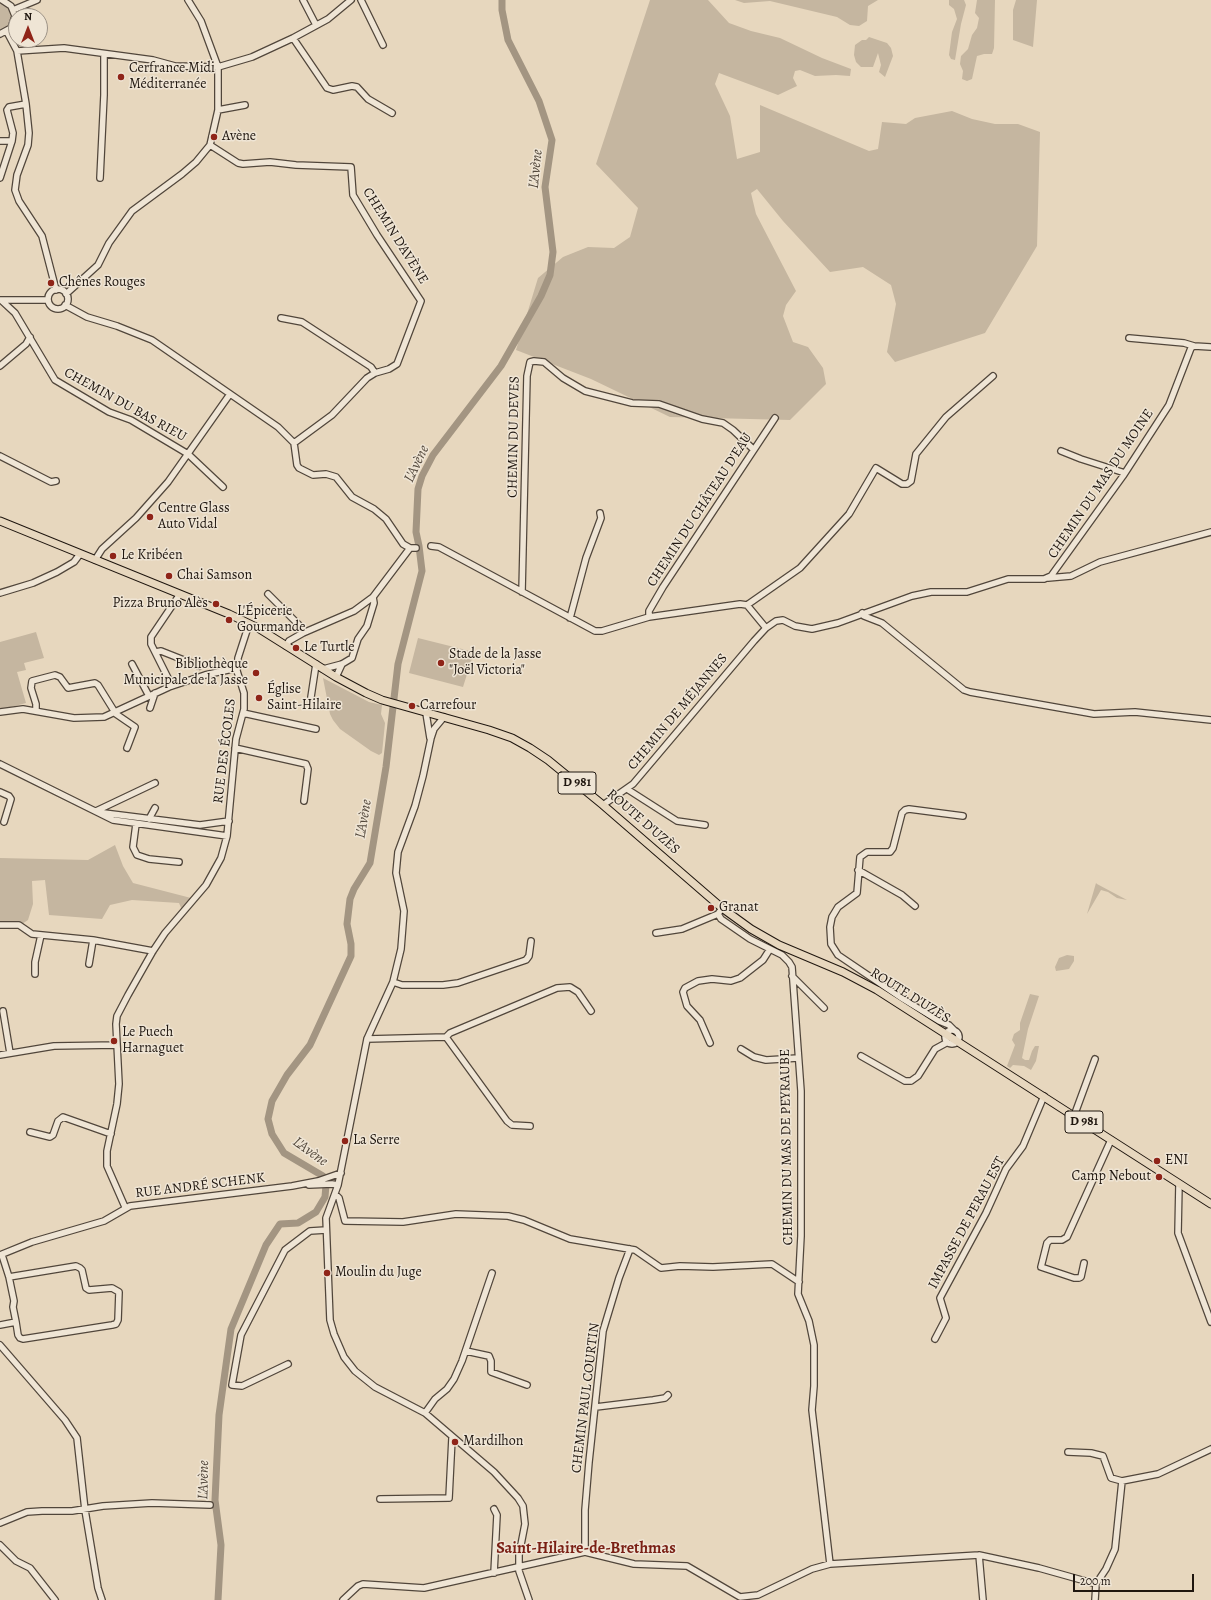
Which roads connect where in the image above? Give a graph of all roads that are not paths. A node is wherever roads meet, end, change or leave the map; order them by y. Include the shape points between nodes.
1 (2, 0) edge
2 (36, 0) edge
3 (188, 0) edge
4 (303, 0) edge
5 (351, 0) edge
6 (361, 0) edge
7 (12, 8) edge
8 (18, 8) edge
9 (316, 25) junction
10 (7, 32) joint
11 (0, 34) edge
12 (293, 38) junction
13 (383, 45) dead end
14 (17, 51) junction
15 (104, 54) junction
16 (218, 67) junction
17 (26, 104) junction
18 (244, 104) dead end
19 (218, 110) junction
20 (392, 113) dead end
21 (0, 141) edge
22 (12, 141) junction
23 (210, 145) junction
24 (0, 178) edge
25 (100, 178) dead end
26 (56, 290) junction
27 (66, 294) junction
28 (1, 300) edge
29 (48, 300) junction
30 (65, 305) junction
31 (281, 318) dead end
32 (30, 337) junction
33 (1129, 338) dead end
34 (1194, 346) junction
35 (1211, 347) edge
36 (0, 366) edge
37 (376, 372) junction
38 (993, 376) dead end
39 (230, 394) junction
40 (775, 418) dead end
41 (294, 443) junction
42 (754, 449) junction
43 (1061, 451) dead end
44 (188, 454) junction
45 (0, 456) edge
46 (1125, 473) junction
47 (56, 481) dead end
48 (223, 487) dead end
49 (600, 512) dead end
50 (0, 521) edge
51 (1211, 532) edge
52 (431, 546) dead end
53 (80, 554) junction
54 (95, 560) junction
55 (1044, 579) junction
56 (522, 592) junction
57 (0, 593) edge
58 (180, 594) junction
59 (268, 594) dead end
60 (373, 597) junction
61 (747, 605) junction
62 (862, 613) junction
63 (649, 617) junction
64 (570, 618) junction
65 (249, 624) junction
66 (766, 628) junction
67 (303, 633) junction
68 (286, 646) junction
69 (156, 652) junction
70 (132, 664) dead end
71 (316, 664) junction
72 (342, 664) junction
73 (199, 666) dead end
74 (237, 668) junction
75 (323, 669) junction
76 (336, 677) junction
77 (172, 686) junction
78 (152, 694) junction
79 (311, 697) dead end
80 (150, 708) dead end
81 (36, 711) junction
82 (0, 712) edge
83 (115, 712) junction
84 (426, 712) junction
85 (243, 713) junction
86 (444, 717) junction
87 (1211, 720) edge
88 (316, 729) dead end
89 (430, 738) junction
90 (127, 748) dead end
91 (235, 748) junction
92 (0, 764) edge
93 (155, 783) dead end
94 (627, 789) junction
95 (0, 792) edge
96 (304, 801) dead end
97 (604, 805) junction
98 (155, 808) dead end
99 (96, 811) junction
100 (102, 814) junction
101 (963, 816) dead end
102 (149, 819) junction
103 (229, 821) junction
104 (4, 822) dead end
105 (136, 824) junction
106 (705, 825) dead end
107 (227, 836) junction
108 (179, 862) dead end
109 (858, 870) junction
110 (915, 906) dead end
111 (720, 911) junction
112 (0, 925) edge
113 (656, 934) dead end
114 (41, 935) junction
115 (93, 940) junction
116 (531, 941) dead end
117 (770, 949) junction
118 (153, 951) junction
119 (89, 964) dead end
120 (35, 974) dead end
121 (792, 976) junction
122 (393, 982) junction
123 (824, 1008) dead end
124 (3, 1011) dead end
125 (591, 1011) dead end
126 (954, 1030) junction
127 (946, 1034) junction
128 (446, 1037) junction
129 (367, 1039) junction
130 (957, 1041) junction
131 (710, 1043) dead end
132 (946, 1043) junction
133 (117, 1045) junction
134 (740, 1049) dead end
135 (10, 1053) junction
136 (0, 1054) edge
137 (861, 1056) dead end
138 (798, 1058) junction
139 (1095, 1059) dead end
140 (1044, 1096) junction
141 (1074, 1116) junction
142 (530, 1126) dead end
143 (30, 1132) dead end
144 (111, 1134) junction
145 (1111, 1140) junction
146 (341, 1172) junction
147 (318, 1183) junction
148 (1179, 1184) junction
149 (338, 1185) junction
150 (335, 1194) junction
151 (1211, 1204) edge
152 (125, 1207) junction
153 (326, 1230) junction
154 (630, 1249) junction
155 (1, 1255) edge
156 (1084, 1263) dead end
157 (492, 1273) dead end
158 (9, 1277) junction
159 (799, 1282) junction
160 (16, 1322) junction
161 (1211, 1322) edge
162 (0, 1325) edge
163 (934, 1339) dead end
164 (0, 1345) edge
165 (466, 1351) junction
166 (288, 1364) dead end
167 (527, 1386) dead end
168 (668, 1395) dead end
169 (596, 1407) junction
170 (425, 1413) junction
171 (452, 1438) junction
172 (1211, 1449) edge
173 (1068, 1452) dead end
174 (1122, 1481) junction
175 (380, 1499) dead end
176 (210, 1505) dead end
177 (494, 1509) dead end
178 (85, 1510) junction
179 (0, 1523) edge
180 (0, 1545) edge
181 (585, 1552) junction
182 (979, 1555) junction
183 (830, 1564) junction
184 (519, 1567) junction
185 (494, 1573) junction
186 (1096, 1584) junction
187 (56, 1600) edge
188 (102, 1600) edge
189 (343, 1600) edge
190 (529, 1600) edge
191 (983, 1600) edge
192 (1095, 1600) edge

1 - 7 street
2 - 8 street
3 - 16 street via 201,21
4 - 9 street
5 - 9 street via 328,19
6 - 13 street
9 - 12 street
10 - 11 street
10 - 14 street
12 - 16 street via 252,58
12 - 20 street via 327,88 333,90 357,87 368,99
14 - 15 street via 64,48
14 - 17 street
15 - 16 street via 153,60 175,66
15 - 25 street
16 - 19 street
17 - 22 street via 7,110 13,133
17 - 26 street via 28,145 17,175 15,190 19,201 42,236
18 - 19 street
19 - 23 street
21 - 22 street
22 - 24 street
23 - 27 street via 182,174 132,211 98,265
23 - 37 street, CHEMIN D'AVÈNE via 243,164 270,162 351,167 352,195 421,301 397,364
26 - 27 street via 62,290
26 - 29 street via 51,292
27 - 30 street
28 - 29 street
28 - 32 street, CHEMIN DU BAS RIEU via 15,313
29 - 30 street via 54,308
30 - 39 street via 87,317 152,340
31 - 37 street via 302,322 365,362
32 - 36 street via 26,344
32 - 44 street, CHEMIN DU BAS RIEU via 55,380
33 - 34 street
34 - 35 street
34 - 46 street, CHEMIN DU MAS DU MOINE via 1169,405
37 - 41 street, CHEMIN D'AVÈNE via 332,415
38 - 61 street via 946,418 925,442 916,454 910,481 907,484 902,484 876,468 849,514 800,568
39 - 41 street via 278,427
39 - 44 street
40 - 42 street, CHEMIN DU CHÂTEAU D'EAU
41 - 60 street via 299,468 313,475 326,474 336,477 352,496 386,519 402,544 413,548
42 - 56 street, CHEMIN DU DEVES via 723,423 702,419 659,404 632,403 585,391 563,378 544,362 530,362 527,376
42 - 63 street, CHEMIN DU CHÂTEAU D'EAU via 663,587 649,611
43 - 46 street
44 - 48 street, CHEMIN DU BAS RIEU
44 - 54 street via 168,482 102,549
45 - 47 street via 51,482
46 - 55 street, CHEMIN DU MAS DU MOINE via 1052,576
49 - 64 street via 601,518 586,558
50 - 53 main road, ROUTE D'UZÈS / D 981
51 - 55 street via 1100,562 1071,576
52 - 56 street via 439,547
53 - 54 main road, ROUTE D'UZÈS / D 981
53 - 57 street via 74,562 57,572 33,583
54 - 58 main road, ROUTE D'UZÈS / D 981
55 - 62 street via 1008,579 968,592 931,592
56 - 64 street
58 - 65 main road, ROUTE D'UZÈS / D 981
58 - 69 street via 151,637 151,644
59 - 67 street via 299,625
60 - 67 street via 354,611
60 - 72 street via 374,603 367,626 358,638 352,658
61 - 63 street
61 - 66 street
62 - 66 street via 812,629 795,626 783,620 776,621
62 - 87 street via 882,623 964,690 970,692 1094,714 1135,712
63 - 64 street via 599,632
65 - 68 main road, ROUTE D'UZÈS / D 981
65 - 74 street, RUE DES ÉCOLES
66 - 94 street, CHEMIN DE MÉJANNES
67 - 68 street via 289,641
68 - 71 main road, ROUTE D'UZÈS / D 981
69 - 73 street via 161,651
69 - 77 street
70 - 78 street
71 - 75 main road, ROUTE D'UZÈS / D 981
71 - 79 street
72 - 75 street
72 - 76 street
74 - 77 street
74 - 85 street, RUE DES ÉCOLES via 245,698
75 - 76 main road, ROUTE D'UZÈS / D 981
76 - 84 main road, ROUTE D'UZÈS / D 981 via 382,700
77 - 78 street
78 - 80 street
78 - 83 street
81 - 82 street via 23,709
81 - 83 street via 89,719
81 - 83 street via 32,681 55,675 60,677 68,688 92,683 98,685
83 - 90 street via 134,726
84 - 86 main road, ROUTE D'UZÈS / D 981
84 - 89 street
85 - 88 street
85 - 91 street, RUE DES ÉCOLES
86 - 89 street
86 - 97 main road, ROUTE D'UZÈS / D 981 via 503,734 530,748
89 - 122 street via 421,784 395,862 404,922
91 - 96 street via 306,764 308,769
91 - 103 street, RUE DES ÉCOLES
92 - 99 street
93 - 99 street
94 - 97 street, CHEMIN DE MÉJANNES
94 - 106 street via 677,821
95 - 104 street via 11,799
97 - 111 main road, ROUTE D'UZÈS / D 981
98 - 102 street
99 - 100 street
100 - 102 street
100 - 105 street via 113,820
101 - 109 street via 905,810 890,852 867,852 860,857
102 - 103 street via 200,825
103 - 107 street, RUE DES ÉCOLES
105 - 107 street
105 - 108 street via 133,847 137,855 162,862
107 - 118 street, RUE DES ÉCOLES via 221,858 206,885
109 - 110 street via 902,895
109 - 126 street via 857,893 838,907 832,917 832,947 842,958 903,999 939,1021 949,1024
111 - 113 street via 682,929
111 - 117 street, CHEMIN DU MAS DE PEYRAUBE via 721,919 727,924
111 - 127 main road, ROUTE D'UZÈS / D 981 via 764,938 843,972 877,990
112 - 114 street via 19,925 32,934
114 - 115 street
114 - 120 street
115 - 118 street
115 - 119 street
116 - 122 street via 526,960 458,983 402,985
117 - 121 street, CHEMIN DU MAS DE PEYRAUBE via 789,962
117 - 131 street via 763,960 740,978 731,981 698,981 685,988 683,992 687,1006 700,1020
118 - 133 street, RUE DES ÉCOLES via 117,1016
121 - 123 street
121 - 138 street, CHEMIN DU MAS DE PEYRAUBE
122 - 129 street
124 - 135 street
125 - 128 street via 578,992 570,987 557,988 450,1033
126 - 127 street
126 - 130 street via 958,1034
127 - 130 main road, ROUTE D'UZÈS / D 981
127 - 132 street
128 - 129 street
128 - 142 street via 507,1121 512,1125
129 - 146 street
130 - 132 street via 953,1044
130 - 140 main road, ROUTE D'UZÈS / D 981
132 - 137 street via 935,1050 918,1076 911,1081 905,1081
133 - 135 street via 54,1046
133 - 144 street, RUE DES ÉCOLES via 119,1084
134 - 138 street via 766,1060
135 - 136 street
138 - 159 street, CHEMIN DU MAS DE PEYRAUBE via 802,1158
139 - 141 street
140 - 141 main road, ROUTE D'UZÈS / D 981
140 - 163 street, IMPASSE DE PERAU EST via 1023,1146 1006,1169 986,1213 940,1298 946,1318
141 - 145 main road, ROUTE D'UZÈS / D 981
143 - 144 street via 50,1137 58,1121 63,1117
144 - 152 street, RUE DES ÉCOLES via 107,1166
145 - 148 main road, ROUTE D'UZÈS / D 981
145 - 156 street via 1067,1237 1062,1240 1050,1240 1047,1243 1041,1267 1079,1278
146 - 147 street, RUE ANDRÉ SCHENK
146 - 149 street
147 - 149 street, RUE ANDRÉ SCHENK
147 - 152 street, RUE ANDRÉ SCHENK
148 - 151 main road, ROUTE D'UZÈS / D 981
148 - 161 street via 1178,1233
149 - 150 street
150 - 153 street via 326,1218
150 - 154 street via 339,1198 345,1221 403,1222 468,1214 508,1216 570,1239
152 - 155 street, RUE ANDRÉ SCHENK via 104,1221 32,1242
153 - 166 street via 310,1231 285,1250 241,1334 232,1385 242,1386
153 - 170 street via 330,1320 334,1334 350,1365 375,1386
154 - 159 street via 661,1268 772,1264
154 - 169 street, CHEMIN PAUL COURTIN via 603,1332
155 - 158 street
157 - 165 street
158 - 160 street
158 - 160 street via 76,1266 82,1270 86,1288 112,1288 120,1296 116,1324 23,1339 18,1335
159 - 183 street, CHEMIN DU MAS DE PEYRAUBE via 798,1294 809,1321 814,1345 812,1410
160 - 162 street
164 - 178 street via 65,1420 77,1438
165 - 167 street via 489,1356 492,1361 491,1372
165 - 170 street via 448,1389 435,1399
168 - 169 street via 653,1400
169 - 181 street, CHEMIN PAUL COURTIN via 585,1510
170 - 171 street
171 - 175 street via 449,1498
171 - 184 street via 494,1472 514,1492 523,1506 525,1524
172 - 174 street via 1158,1474
173 - 174 street via 1103,1456 1112,1478
174 - 186 street via 1115,1549
176 - 178 street via 152,1503 103,1506
177 - 185 street via 497,1515
178 - 179 street via 27,1512
178 - 188 street
180 - 187 street via 16,1561 30,1568
181 - 183 street via 634,1564 687,1566 740,1597 758,1595 812,1569
181 - 184 street
182 - 183 street
182 - 186 street
182 - 191 street
184 - 185 street
184 - 190 street via 521,1581
185 - 189 street via 424,1588 363,1584
186 - 192 street

